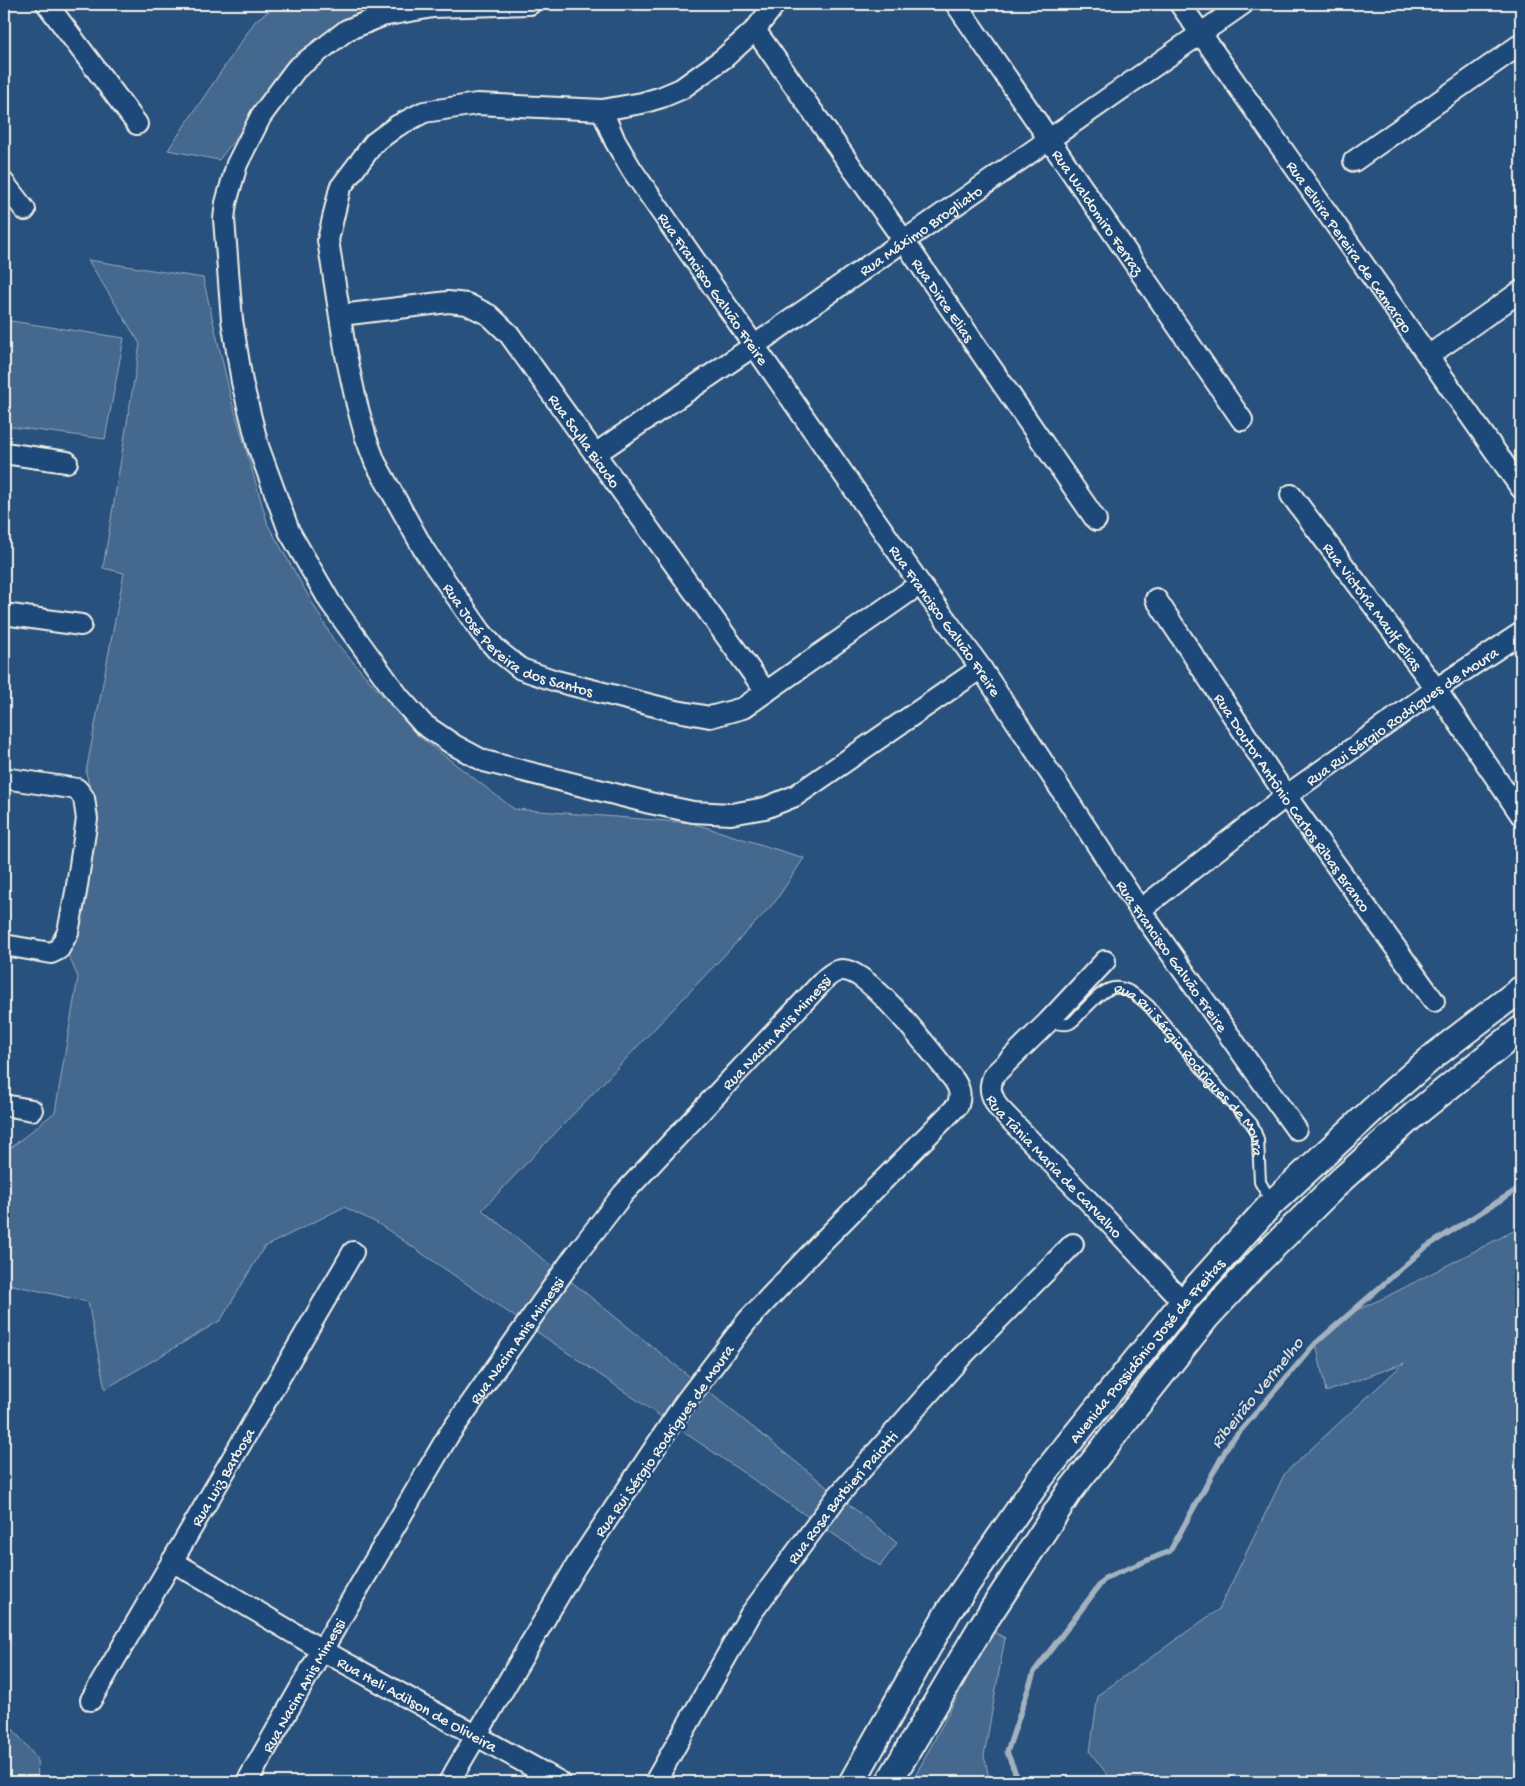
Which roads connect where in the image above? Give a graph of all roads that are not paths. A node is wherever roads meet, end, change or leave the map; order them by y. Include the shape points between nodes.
1 (46, 4) edge
2 (530, 4) edge
3 (775, 4) edge
4 (956, 4) edge
5 (1180, 4) edge
6 (1243, 4) edge
7 (755, 30) junction
8 (1201, 34) junction
9 (1521, 44) edge
10 (602, 110) junction
11 (136, 124) dead end
12 (1050, 139) junction
13 (1354, 161) dead end
14 (4, 183) edge
15 (25, 210) dead end
16 (904, 241) junction
17 (1521, 291) edge
18 (341, 315) junction
19 (755, 346) junction
20 (1428, 356) junction
21 (1242, 420) dead end
22 (4, 452) edge
23 (595, 454) junction
24 (67, 462) dead end
25 (1521, 488) edge
26 (1291, 495) dead end
27 (1096, 520) dead end
28 (920, 584) junction
29 (1156, 599) dead end
30 (4, 614) edge
31 (81, 625) dead end
32 (1521, 633) edge
33 (981, 668) junction
34 (1436, 689) junction
35 (766, 692) junction
36 (4, 778) edge
37 (1286, 796) junction
38 (1521, 815) edge
39 (1140, 910) junction
40 (4, 945) edge
41 (1105, 961) dead end
42 (862, 977) joint
43 (1521, 989) edge
44 (1434, 1001) dead end
45 (1048, 1022) junction
46 (1521, 1029) edge
47 (4, 1105) edge
48 (32, 1110) dead end
49 (1296, 1129) dead end
50 (1272, 1203) junction
51 (1295, 1225) junction
52 (1073, 1244) dead end
53 (352, 1252) dead end
54 (1183, 1302) junction
55 (1206, 1318) junction
56 (172, 1561) junction
57 (322, 1650) junction
58 (91, 1700) dead end
59 (477, 1737) junction
60 (247, 1782) edge
61 (450, 1782) edge
62 (560, 1782) edge
63 (655, 1782) edge
64 (852, 1782) edge
65 (889, 1782) edge

1 - 11 street
2 - 33 street via 433,6 382,16 347,30 296,69 261,116 237,164 224,219 232,320 242,382 258,446 289,531 330,602 399,697 423,724 454,745 484,760 693,812 731,814 765,808 795,796
3 - 7 street
4 - 12 street, Rua Waldomiro Ferraz
5 - 8 street, Rua Elvira Pereira de Camargo
6 - 8 street, Rua Máximo Brogliato
7 - 10 street via 724,58 681,89 642,103
7 - 16 street, Rua Dirce Elias
8 - 12 street, Rua Máximo Brogliato
8 - 20 street, Rua Elvira Pereira de Camargo
9 - 13 street
10 - 18 street, Rua José Pereira dos Santos via 477,104 424,112 374,143 340,188 328,240
10 - 19 street, Rua Francisco Galvão Freire via 632,170
12 - 16 street, Rua Máximo Brogliato
12 - 21 street, Rua Waldomiro Ferraz
14 - 15 street
16 - 19 street, Rua Máximo Brogliato
16 - 27 street, Rua Dirce Elias
17 - 20 street
18 - 23 street, Rua Scylla Bicudo via 448,302 467,304 489,315 509,334
18 - 35 street, Rua José Pereira dos Santos via 357,405 375,462 424,550 496,649 521,668 556,682 710,717 743,708
19 - 23 street, Rua Máximo Brogliato
19 - 28 street, Rua Francisco Galvão Freire
20 - 25 street, Rua Elvira Pereira de Camargo
22 - 24 street
23 - 35 street, Rua Scylla Bicudo
26 - 34 street, Rua Victória Maulf Elias
28 - 33 street, Rua Francisco Galvão Freire
28 - 35 street, Rua José Pereira dos Santos
29 - 37 street, Rua Doutor Antônio Carlos Ribas Branco
30 - 31 street
32 - 34 street, Rua Rui Sérgio Rodrigues de Moura
33 - 39 street, Rua Francisco Galvão Freire
34 - 37 street, Rua Rui Sérgio Rodrigues de Moura
34 - 38 street, Rua Victória Maulf Elias
36 - 40 street via 77,789 84,798 86,819 68,932 59,949 51,952
37 - 39 street, Rua Rui Sérgio Rodrigues de Moura
37 - 44 street, Rua Doutor Antônio Carlos Ribas Branco
39 - 49 street, Rua Francisco Galvão Freire
41 - 45 street, Rua Tânia Maria de Carvalho
42 - 57 street, Rua Nacim Anis Mimessi via 842,970 826,978 623,1194 574,1257 448,1436
42 - 59 street, Rua Rui Sérgio Rodrigues de Moura via 898,1012 959,1088 958,1105 748,1320 686,1401 576,1566
43 - 50 street, Avenida Possidônio José de Freitas via 1435,1055
45 - 50 lane, Rua Rui Sérgio Rodrigues de Moura via 1068,1024 1074,1021 1109,988 1120,986 1137,995 1252,1124 1258,1139 1260,1182
45 - 54 street, Rua Tânia Maria de Carvalho via 994,1075 990,1093 998,1107
46 - 51 street, Avenida Possidônio José de Freitas via 1414,1115
47 - 48 street
50 - 51 street
50 - 54 street, Avenida Possidônio José de Freitas
51 - 55 street, Avenida Possidônio José de Freitas
52 - 63 street, Rua Rosa Barbieri Paiotti via 960,1357 837,1497 750,1615
53 - 56 street, Rua Luiz Barbosa
54 - 55 street
54 - 64 street, Avenida Possidônio José de Freitas via 1039,1480 948,1612
55 - 65 street, Avenida Possidônio José de Freitas via 1070,1491 981,1627
56 - 57 street, Rua Heli Adilson de Oliveira
56 - 58 street, Rua Luiz Barbosa
57 - 59 street, Rua Heli Adilson de Oliveira
57 - 60 street, Rua Nacim Anis Mimessi
59 - 61 street, Rua Rui Sérgio Rodrigues de Moura
59 - 62 street, Rua Heli Adilson de Oliveira

